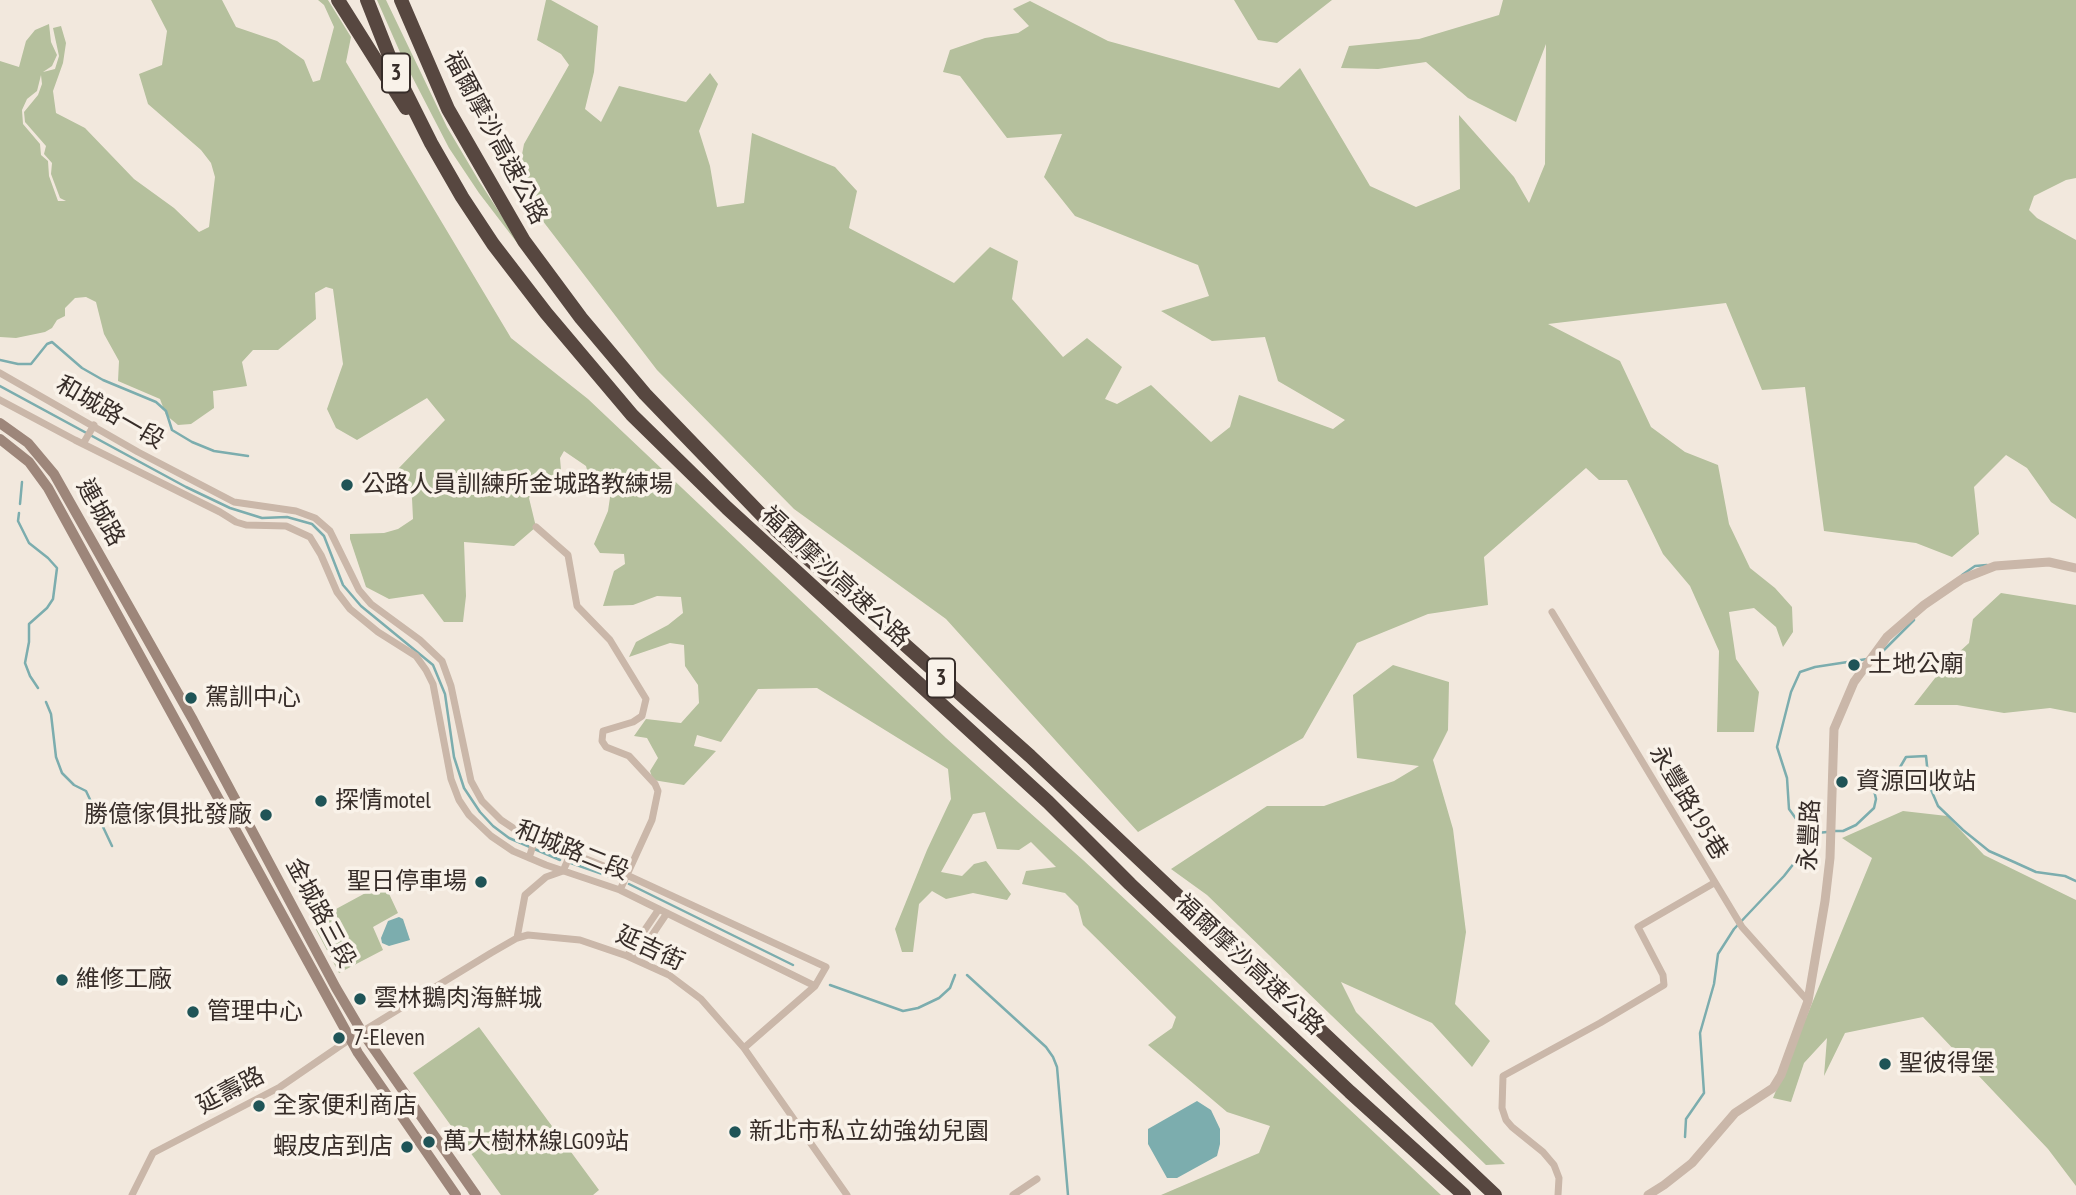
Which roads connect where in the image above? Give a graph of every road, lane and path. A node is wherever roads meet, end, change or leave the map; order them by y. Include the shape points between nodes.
1 (338, 0) edge
2 (367, 0) edge
3 (401, 0) edge
4 (410, 0) edge
5 (448, 109) junction
6 (431, 143) junction
7 (0, 373) edge
8 (0, 400) edge
9 (0, 423) edge
10 (94, 425) junction
11 (0, 439) edge
12 (83, 444) junction
13 (240, 504) junction
14 (229, 518) junction
15 (321, 523) junction
16 (536, 527) dead end
17 (310, 537) junction
18 (2076, 568) edge
19 (1552, 612) dead end
20 (146, 639) joint
21 (134, 645) joint
22 (535, 839) junction
23 (571, 853) junction
24 (528, 858) junction
25 (563, 872) junction
26 (626, 875) junction
27 (1714, 883) junction
28 (620, 890) junction
29 (659, 909) junction
30 (667, 914) junction
31 (517, 938) junction
32 (628, 956) junction
33 (636, 959) junction
34 (815, 986) junction
35 (1808, 1001) junction
36 (362, 1032) junction
37 (350, 1040) junction
38 (744, 1048) junction
39 (1037, 1179) dead end
40 (467, 1182) junction
41 (454, 1194) edge
42 (132, 1195) edge
43 (476, 1195) edge
44 (847, 1195) edge
45 (1013, 1195) edge
46 (1464, 1195) edge
47 (1495, 1195) edge
48 (1558, 1195) edge
49 (1648, 1195) edge

1 - 6 highway via 392,90
2 - 6 highway, 福爾摩沙高速公路 / 3
3 - 5 highway, 福爾摩沙高速公路 / 3
4 - 5 highway
5 - 47 highway, 福爾摩沙高速公路 / 3 via 524,241 581,318 645,394 776,530 1030,756
6 - 46 highway, 福爾摩沙高速公路 / 3 via 493,244 632,415
7 - 10 street, 和城路一段
8 - 12 street, 和城路一段
9 - 20 main road, 連城路 via 28,443 54,474
10 - 12 street
10 - 13 street, 和城路一段
11 - 21 main road, 連城路 via 40,474
12 - 14 street, 和城路一段
13 - 14 street
13 - 15 street via 296,511
14 - 17 street via 246,525 285,526
15 - 17 street
15 - 22 street, 和城路二段 via 330,531 365,597 442,661 471,781 501,820
16 - 26 street via 568,555 577,606 610,640 646,699 642,716 603,731 606,747 629,756 658,791 652,820
17 - 24 street, 和城路二段 via 350,608 416,656 426,670 433,684 451,779 469,815 491,836
18 - 35 street, 永豐路 via 2049,562 1996,566 1962,579 1887,637 1854,682 1834,729 1830,858
19 - 27 street, 永豐路195巷
20 - 36 main road, 金城路三段
21 - 37 main road, 金城路三段
22 - 23 street, 和城路二段
22 - 24 street
23 - 25 street
23 - 26 street, 和城路二段
24 - 25 street, 和城路二段
25 - 28 street, 和城路二段
25 - 31 street via 546,877 524,895
26 - 28 street
26 - 34 street, 和城路二段 via 825,967
27 - 35 street, 永豐路195巷 via 1742,927
27 - 48 street via 1638,927 1664,975 1664,985 1503,1076 1506,1120 1554,1165
28 - 29 street, 和城路二段
29 - 30 street, 和城路二段
29 - 32 street
30 - 33 street
30 - 34 street, 和城路二段
31 - 32 street, 延吉街 via 580,940
31 - 36 street
32 - 33 street, 延吉街
33 - 38 street, 延吉街 via 669,975 701,999
34 - 38 street
35 - 49 street, 永豐路 via 1773,1088 1735,1113 1692,1163
36 - 37 street, 延壽路
36 - 40 main road, 金城路三段
37 - 41 main road, 金城路三段
37 - 42 street, 延壽路 via 280,1087 153,1153
38 - 44 street, 延吉街
39 - 45 street
40 - 41 street
40 - 43 main road, 金城路三段

